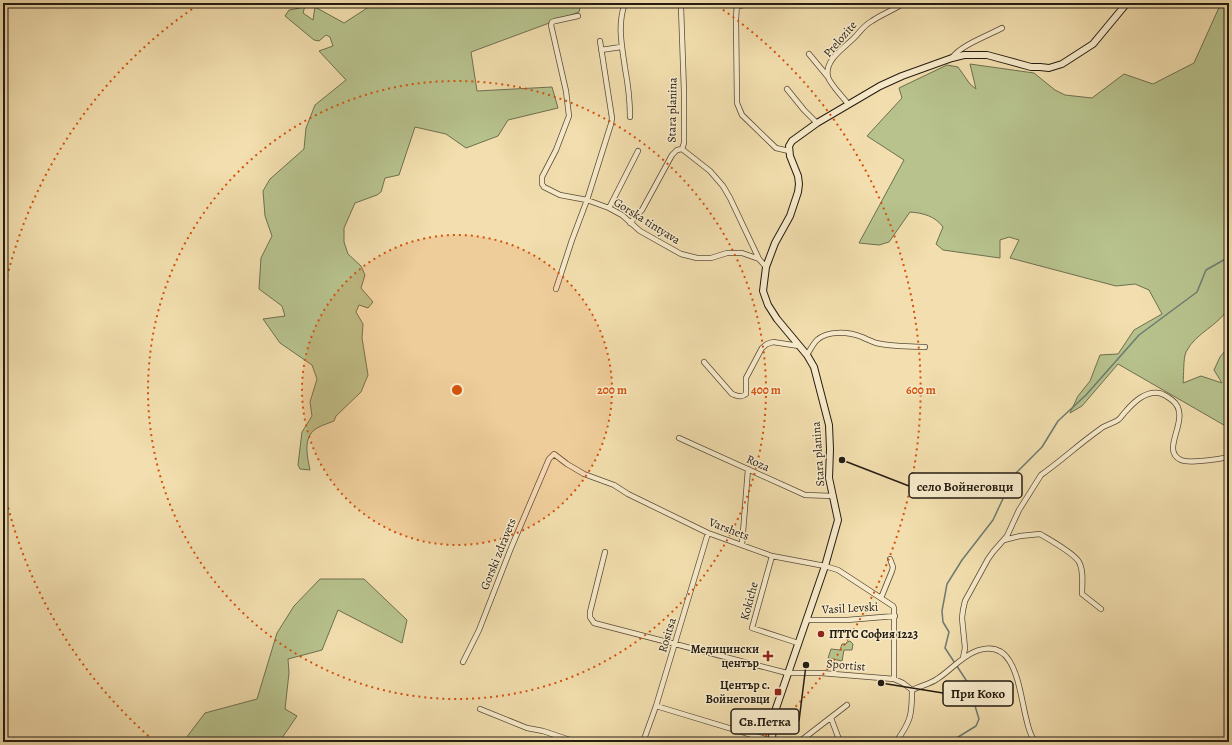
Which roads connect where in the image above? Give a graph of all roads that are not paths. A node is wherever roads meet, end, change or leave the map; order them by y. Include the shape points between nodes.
1 (625, 3) edge
2 (750, 3) edge
3 (904, 3) edge
4 (1127, 3) edge
5 (736, 5) edge
6 (682, 7) dead end
7 (578, 16) dead end
8 (1002, 28) dead end
9 (600, 41) dead end
10 (621, 47) junction
11 (601, 50) junction
12 (808, 54) dead end
13 (952, 58) junction
14 (828, 77) junction
15 (787, 89) dead end
16 (848, 104) junction
17 (630, 117) dead end
18 (817, 123) junction
19 (682, 149) junction
20 (638, 151) dead end
21 (789, 151) junction
22 (587, 200) junction
23 (609, 208) junction
24 (630, 223) junction
25 (759, 260) junction
26 (766, 267) junction
27 (556, 289) dead end
28 (799, 346) junction
29 (925, 347) dead end
30 (807, 355) junction
31 (704, 362) dead end
32 (678, 438) dead end
33 (554, 454) joint
34 (1229, 458) edge
35 (748, 469) junction
36 (833, 496) junction
37 (708, 533) junction
38 (1004, 540) junction
39 (742, 545) junction
40 (605, 552) dead end
41 (772, 556) junction
42 (890, 559) dead end
43 (825, 566) junction
44 (881, 598) junction
45 (1101, 609) dead end
46 (895, 616) junction
47 (806, 620) junction
48 (675, 643) junction
49 (798, 643) junction
50 (963, 658) junction
51 (463, 662) dead end
52 (788, 673) junction
53 (894, 679) junction
54 (912, 690) junction
55 (847, 705) dead end
56 (656, 706) junction
57 (480, 709) dead end
58 (831, 718) junction
59 (576, 742) edge
60 (643, 742) edge
61 (772, 742) edge
62 (799, 742) edge
63 (840, 742) edge
64 (896, 742) edge
65 (1035, 742) edge

1 - 10 street via 620,23
2 - 5 street
3 - 14 street, Prelozite via 862,27 831,61
4 - 13 street via 1093,44 1062,64 1049,68 1032,67 987,55
5 - 21 street via 740,112 776,148
6 - 19 street, Stara planina
7 - 22 street, Gorska tintyava via 555,21 551,25 569,116 542,177 542,184 560,195
8 - 13 street via 977,40
9 - 11 street
10 - 11 street
10 - 17 street via 630,99
11 - 22 street via 612,124
12 - 14 street
13 - 16 street via 902,76
14 - 16 street, Prelozite
15 - 18 street
16 - 18 street
18 - 21 street via 792,141
19 - 24 street via 672,155 642,210
19 - 25 street, Stara planina via 710,171 723,186
20 - 23 street
21 - 26 street, Stara planina via 798,176 798,192 790,216 775,243
22 - 23 street, Gorska tintyava
22 - 27 street
23 - 24 street, Gorska tintyava
24 - 25 street, Gorska tintyava via 681,254 711,258 734,252
25 - 26 street, Gorska tintyava
26 - 28 street, Stara planina via 763,291 768,305
28 - 30 street, Stara planina
28 - 31 street via 773,342 762,348 746,378 746,394 743,396 732,394
29 - 30 street via 890,345 860,336 833,333 818,339
30 - 36 street, Stara planina via 814,367 829,425 829,478
32 - 35 street, Roza
33 - 37 street, Varshets via 584,474 614,485
33 - 51 street, Gorski zdravets via 549,459 521,522 479,630
34 - 38 street via 1192,461 1179,459 1173,451 1180,415 1178,405 1162,394 1148,394 1134,401 1118,420 1099,429 1041,475
35 - 36 street, Roza via 805,495
35 - 39 street
36 - 43 street, Stara planina via 838,520
37 - 39 street, Varshets
37 - 48 street, Rositsa
38 - 45 street via 1040,534 1074,556 1081,569 1082,594
38 - 50 street via 986,563 964,606
39 - 41 street, Varshets
40 - 48 street, Sportist via 590,612 594,623
41 - 43 street, Varshets
41 - 49 street, Kokiche via 752,628
42 - 44 street via 893,568
43 - 44 street, Varshets via 843,573
43 - 47 street, Stara planina
44 - 46 street, Varshets via 893,606
46 - 47 street, Vasil Levski
46 - 53 street
47 - 49 street, Stara planina
48 - 52 street, Sportist
48 - 56 street, Rositsa
49 - 52 street, Stara planina
50 - 54 street via 936,680
50 - 65 street via 976,651 990,648 999,650 1009,658
52 - 53 street, Sportist
52 - 61 street, Stara planina via 773,717
53 - 54 street, Sportist via 903,682
54 - 64 street via 910,720
55 - 58 street
56 - 60 street, Rositsa
56 - 61 street
57 - 59 street via 527,728
58 - 62 street
58 - 63 street

